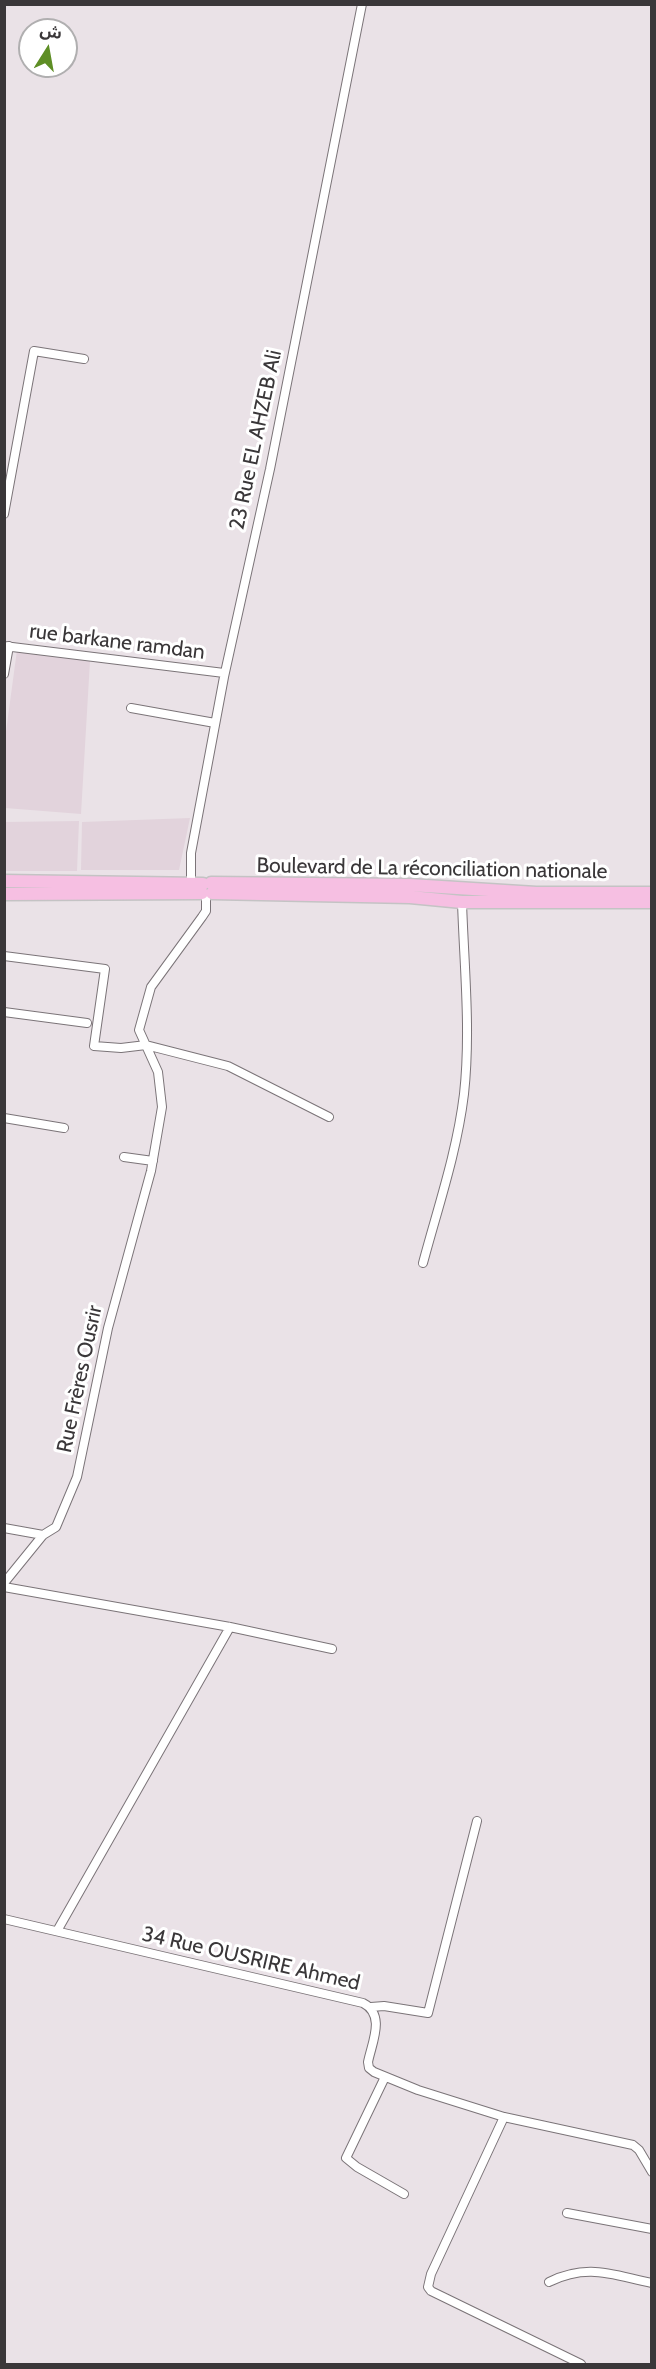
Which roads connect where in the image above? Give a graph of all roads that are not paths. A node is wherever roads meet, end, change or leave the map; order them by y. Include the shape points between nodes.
1 (362, 4) edge
2 (84, 359) dead end
3 (4, 514) edge
4 (7, 646) edge
5 (4, 674) edge
6 (224, 674) junction
7 (131, 708) dead end
8 (215, 723) junction
9 (4, 881) edge
10 (204, 888) junction
11 (651, 893) edge
12 (4, 894) edge
13 (462, 902) junction
14 (651, 902) edge
15 (4, 956) edge
16 (4, 1012) edge
17 (87, 1023) dead end
18 (146, 1045) junction
19 (4, 1118) edge
20 (329, 1118) dead end
21 (64, 1128) dead end
22 (124, 1157) dead end
23 (153, 1161) junction
24 (423, 1263) dead end
25 (4, 1528) edge
26 (43, 1535) junction
27 (4, 1585) edge
28 (230, 1627) junction
29 (333, 1648) dead end
30 (477, 1821) dead end
31 (4, 1919) edge
32 (57, 1931) junction
33 (371, 2007) junction
34 (385, 2076) junction
35 (504, 2117) junction
36 (651, 2172) edge
37 (404, 2194) dead end
38 (567, 2213) dead end
39 (651, 2229) edge
40 (549, 2282) dead end
41 (651, 2283) edge
42 (581, 2364) edge

1 - 6 street, 23 Rue EL AHZEB Ali via 270,469
2 - 3 street via 34,351
4 - 5 street
4 - 6 street, rue barkane ramdan
6 - 8 street, 23 Rue EL AHZEB Ali
7 - 8 street
8 - 10 street, 23 Rue EL AHZEB Ali via 190,853
9 - 10 highway
10 - 11 highway, Boulevard de La réconciliation nationale via 410,885 536,893
10 - 12 highway
10 - 13 highway
10 - 18 street, Rue Frères Ousrir via 206,910 151,987 139,1030
13 - 14 highway
13 - 24 street via 464,1092 456,1148
15 - 18 street via 105,969 94,1046
16 - 17 street
18 - 20 street via 228,1066
18 - 23 street, Rue Frères Ousrir via 158,1072 162,1107
19 - 21 street
22 - 23 street
23 - 26 street, Rue Frères Ousrir via 108,1328 77,1478 56,1527
25 - 26 street
26 - 27 street, Rue Frères Ousrir
27 - 28 street
28 - 29 street
28 - 32 street
30 - 33 street via 428,2013
31 - 32 street, 34 Rue OUSRIRE Ahmed
32 - 33 street, 34 Rue OUSRIRE Ahmed
33 - 34 street, 34 Rue OUSRIRE Ahmed via 377,2019 369,2068
34 - 35 street, 34 Rue OUSRIRE Ahmed
34 - 37 street via 346,2158
35 - 36 street, 34 Rue OUSRIRE Ahmed via 633,2145
35 - 42 street via 428,2287
38 - 39 street
40 - 41 street via 579,2271 594,2271

